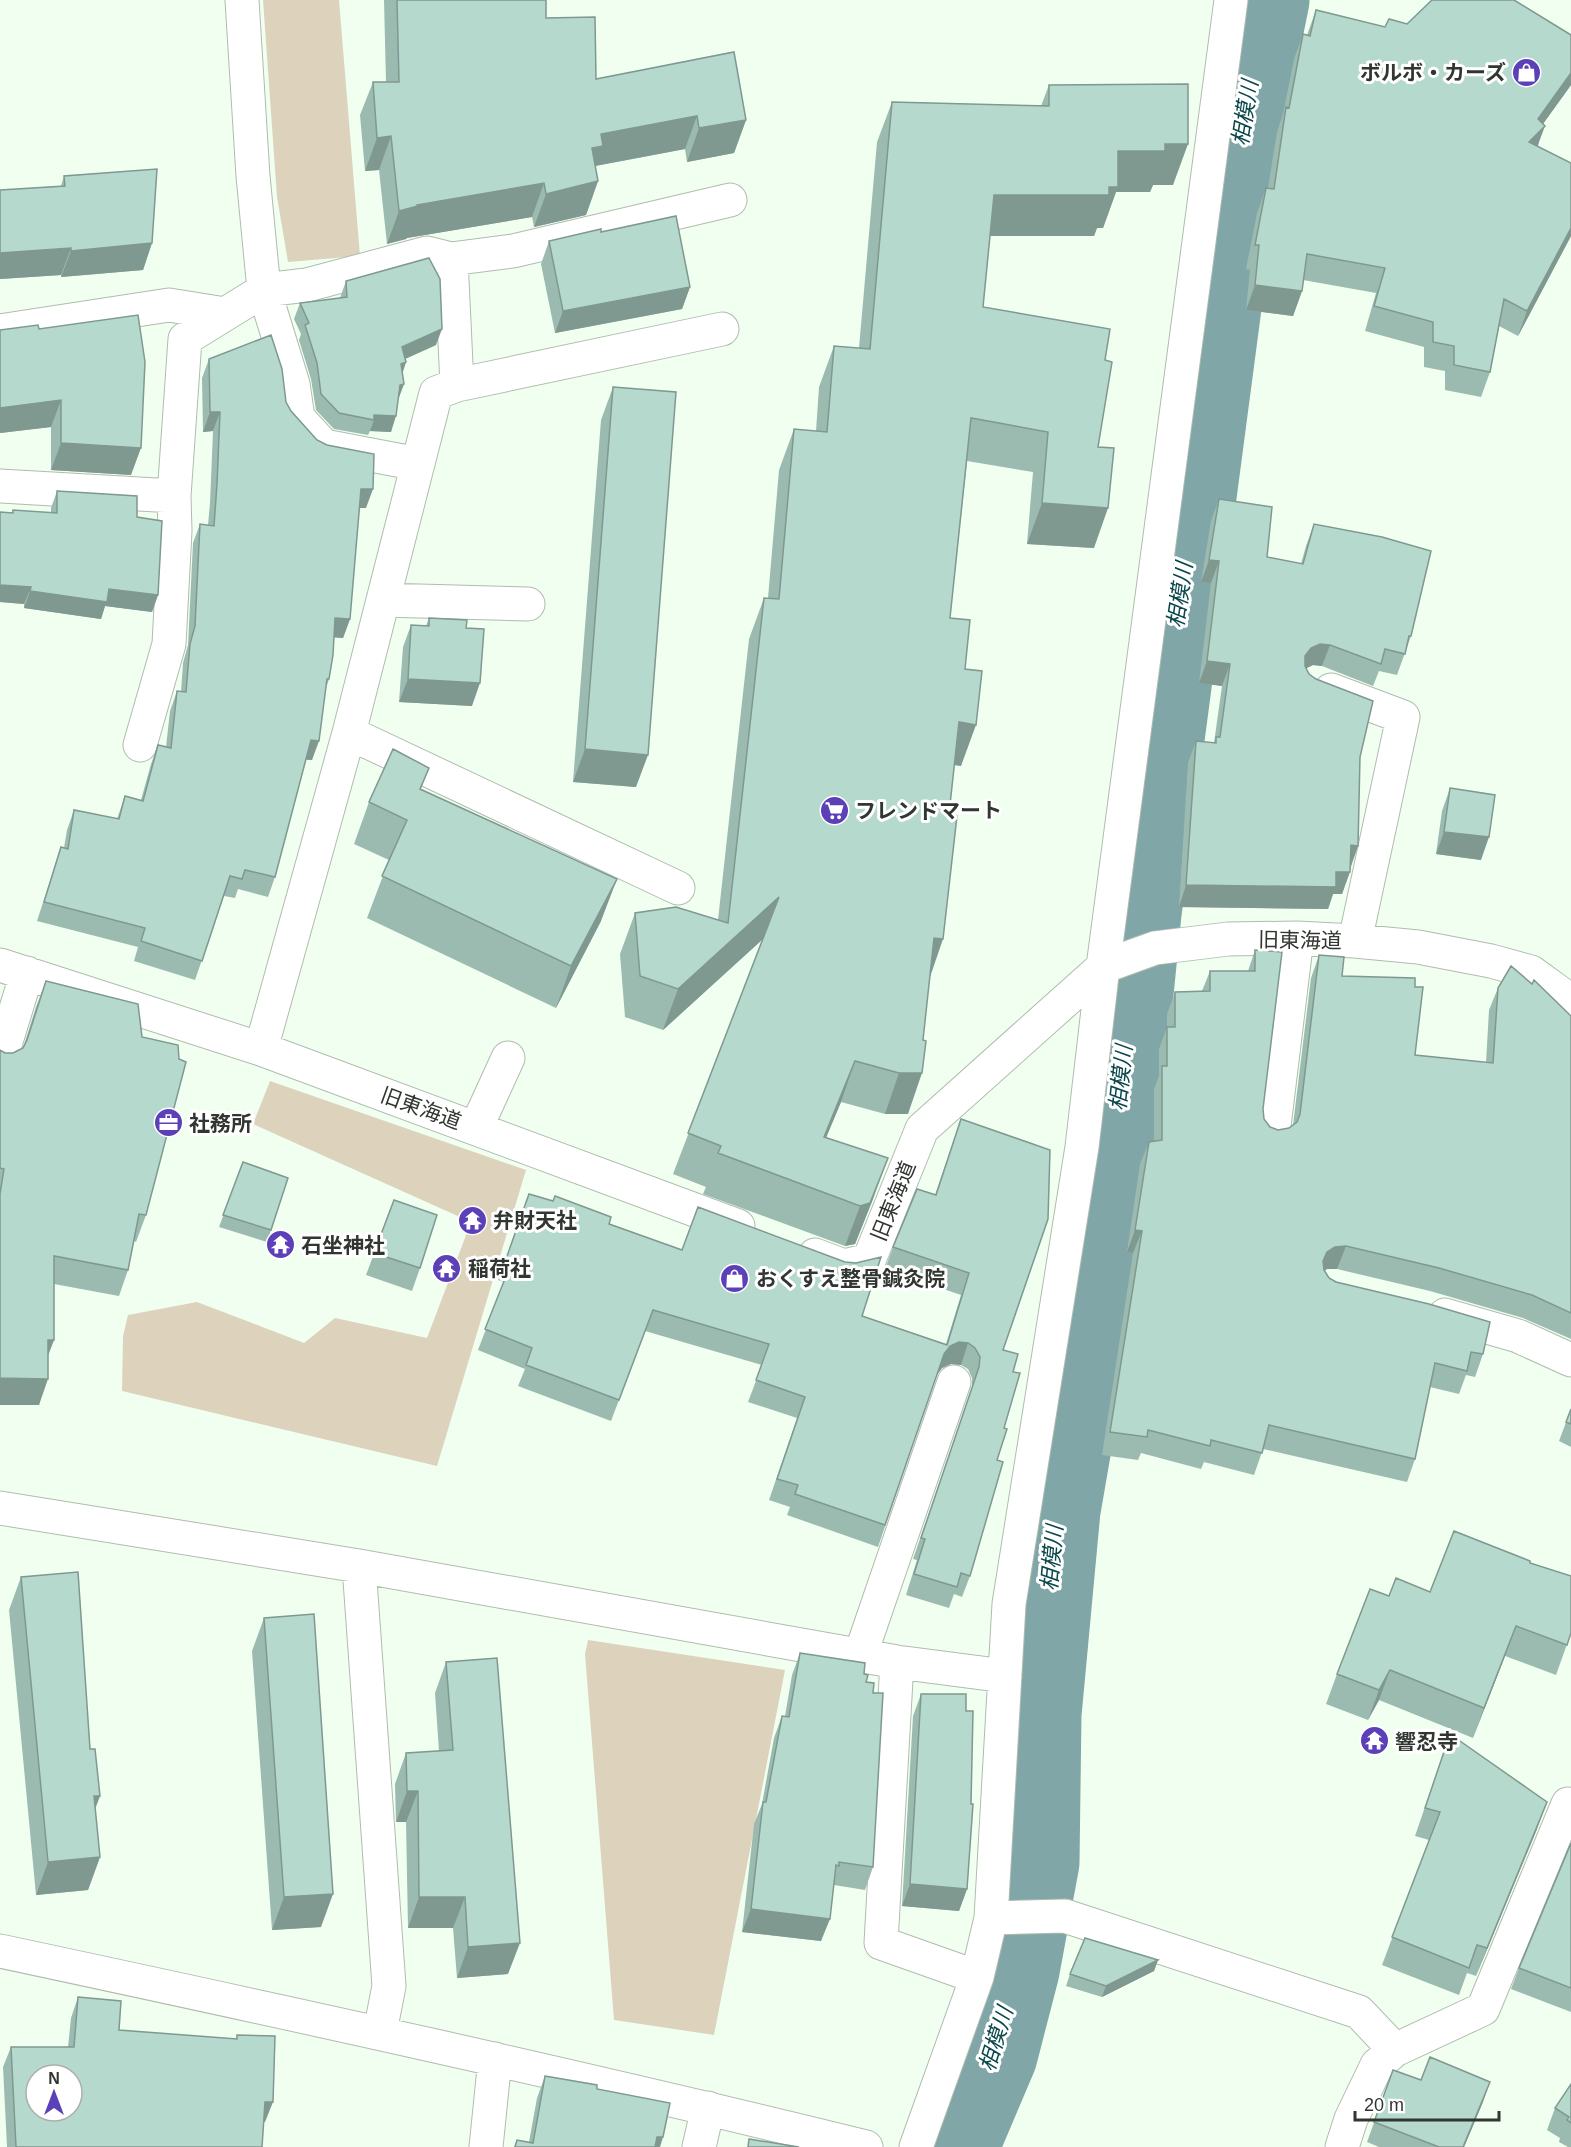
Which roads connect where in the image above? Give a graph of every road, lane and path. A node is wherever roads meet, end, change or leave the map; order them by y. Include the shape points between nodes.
1 (242, 0) edge
2 (1231, 0) edge
3 (730, 200) dead end
4 (451, 259) junction
5 (264, 290) junction
6 (225, 314) junction
7 (722, 329) dead end
8 (0, 331) edge
9 (457, 385) junction
10 (418, 464) junction
11 (0, 486) edge
12 (174, 496) junction
13 (384, 600) junction
14 (528, 604) dead end
15 (1315, 684) edge
16 (349, 733) junction
17 (140, 745) dead end
18 (678, 888) dead end
19 (1297, 938) junction
20 (1355, 941) junction
21 (1111, 964) junction
22 (14, 969) edge
23 (1571, 1001) edge
24 (261, 1049) junction
25 (508, 1058) dead end
26 (0, 1061) edge
27 (476, 1128) junction
28 (1273, 1134) edge
29 (1416, 1306) edge
30 (1571, 1360) edge
31 (954, 1382) dead end
32 (0, 1508) edge
33 (358, 1566) junction
34 (860, 1656) junction
35 (897, 1662) junction
36 (1005, 1676) junction
37 (1570, 1803) edge
38 (1001, 1918) junction
39 (0, 1951) edge
40 (977, 1977) junction
41 (380, 2032) junction
42 (1395, 2050) junction
43 (495, 2059) junction
44 (708, 2108) junction
45 (486, 2147) edge
46 (699, 2147) edge
47 (866, 2147) edge
48 (916, 2147) edge
49 (1342, 2147) edge

1 - 5 street
2 - 21 street
3 - 4 street via 513,251
4 - 5 street via 427,253 307,285
4 - 9 street
5 - 6 street
5 - 10 street via 293,384 298,418 324,446
6 - 8 street via 169,305
6 - 12 street via 185,339
7 - 9 street
9 - 10 street via 436,393
10 - 13 street
11 - 12 street
12 - 17 street via 169,644
13 - 14 street
13 - 16 street
15 - 20 street via 1403,717
16 - 18 street
16 - 24 street
19 - 20 street, 旧東海道
19 - 21 street, 旧東海道 via 1228,939 1155,948
19 - 28 street
20 - 23 street, 旧東海道 via 1418,947 1521,969
21 - 27 street, 旧東海道 via 922,1129 869,1260 844,1266
21 - 36 street via 1010,1604
22 - 24 street, 旧東海道
22 - 26 street
24 - 27 street, 旧東海道
25 - 27 street
29 - 30 street via 1518,1336
31 - 34 street
32 - 33 street
33 - 34 street
33 - 41 street via 389,1986
34 - 35 street
35 - 36 street
35 - 40 street via 880,1943
36 - 38 street
37 - 42 street via 1483,2009
38 - 40 street
38 - 42 street via 1065,1916 1359,2012
39 - 41 street
40 - 48 street
41 - 43 street
42 - 49 street via 1377,2065
43 - 44 street
43 - 45 street
44 - 46 street
44 - 47 street

